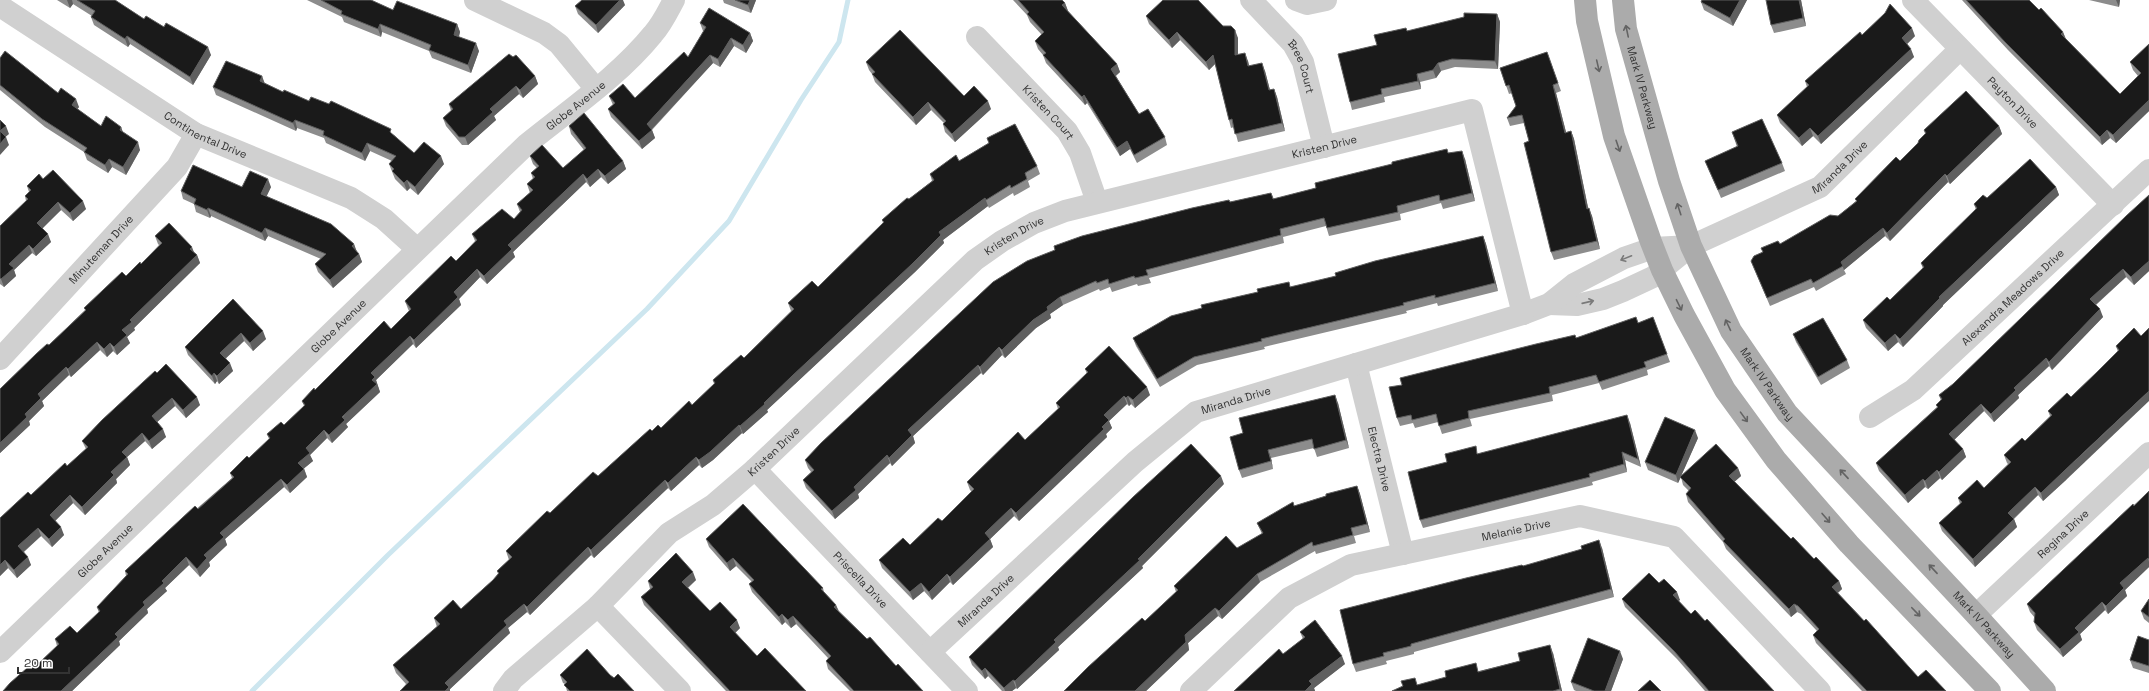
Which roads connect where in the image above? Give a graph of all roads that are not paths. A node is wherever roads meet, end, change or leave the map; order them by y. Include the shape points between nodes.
1 (476, 0) edge
2 (674, 0) edge
3 (1251, 0) edge
4 (1296, 0) edge
5 (1326, 0) edge
6 (1585, 0) edge
7 (1623, 0) edge
8 (1913, 0) edge
9 (4, 8) edge
10 (977, 37) dead end
11 (1960, 49) junction
12 (596, 89) junction
13 (196, 134) junction
14 (1324, 147) junction
15 (2149, 170) edge
16 (1096, 202) junction
17 (2113, 205) junction
18 (1691, 246) junction
19 (1653, 248) junction
20 (417, 249) junction
21 (1662, 270) junction
22 (1549, 304) junction
23 (1523, 314) junction
24 (0, 359) edge
25 (1356, 364) junction
26 (1870, 417) dead end
27 (2149, 453) edge
28 (754, 469) junction
29 (1403, 554) junction
30 (598, 606) junction
31 (1976, 615) junction
32 (0, 652) edge
33 (930, 652) junction
34 (504, 691) edge
35 (680, 691) edge
36 (967, 691) edge
37 (1191, 691) edge
38 (1820, 691) edge
39 (1990, 691) edge
40 (2044, 691) edge

1 - 12 street via 544,33 559,44
2 - 12 street, Globe Avenue via 645,44
3 - 14 street, Bree Court via 1293,44 1303,62
4 - 5 street via 1307,4
6 -> 19 main road via 1587,21 1614,136
18 -> 7 main road, Mark IV Parkway via 1669,181 1626,29
8 - 11 street, Payton Drive
9 - 13 street, Continental Drive
10 - 16 street, Kristen Court via 1067,132 1080,153
11 - 17 street, Payton Drive
11 - 18 street, Miranda Drive via 1820,187
12 - 20 street, Globe Avenue via 527,144
13 - 20 street, Continental Drive via 351,198 384,219
13 - 24 street, Minuteman Drive via 177,167
14 - 16 street, Kristen Drive
14 - 23 street, Kristen Drive via 1472,110
15 - 17 street, Alexandra Meadows Drive
16 - 28 street, Kristen Drive via 1034,223 1002,240 974,260
17 - 26 street, Alexandra Meadows Drive via 1913,390
18 - 19 street, Miranda Drive
18 - 21 street, Miranda Drive
31 -> 18 main road, Mark IV Parkway via 1787,413 1732,331
19 - 21 main road
19 -> 22 street, Miranda Drive via 1624,258 1574,284
20 - 32 street, Globe Avenue
22 -> 21 street, Miranda Drive via 1577,305 1603,299
21 -> 39 main road via 1725,390 1776,460 1849,544
22 - 23 street, Miranda Drive
23 - 25 street, Miranda Drive
25 - 29 street, Electra Drive
25 - 33 street, Miranda Drive via 1196,412 1135,462
27 - 31 street, Regina Drive
28 - 30 street, Kristen Drive via 713,505 669,533
28 - 33 street, Priscella Drive
29 - 37 street, Melanie Drive via 1351,565 1289,598
29 - 38 street, Melanie Drive via 1580,516 1674,536
30 - 34 street, Kristen Drive via 513,679
30 - 35 street
31 - 40 main road, Mark IV Parkway
33 - 36 street, Priscella Drive

